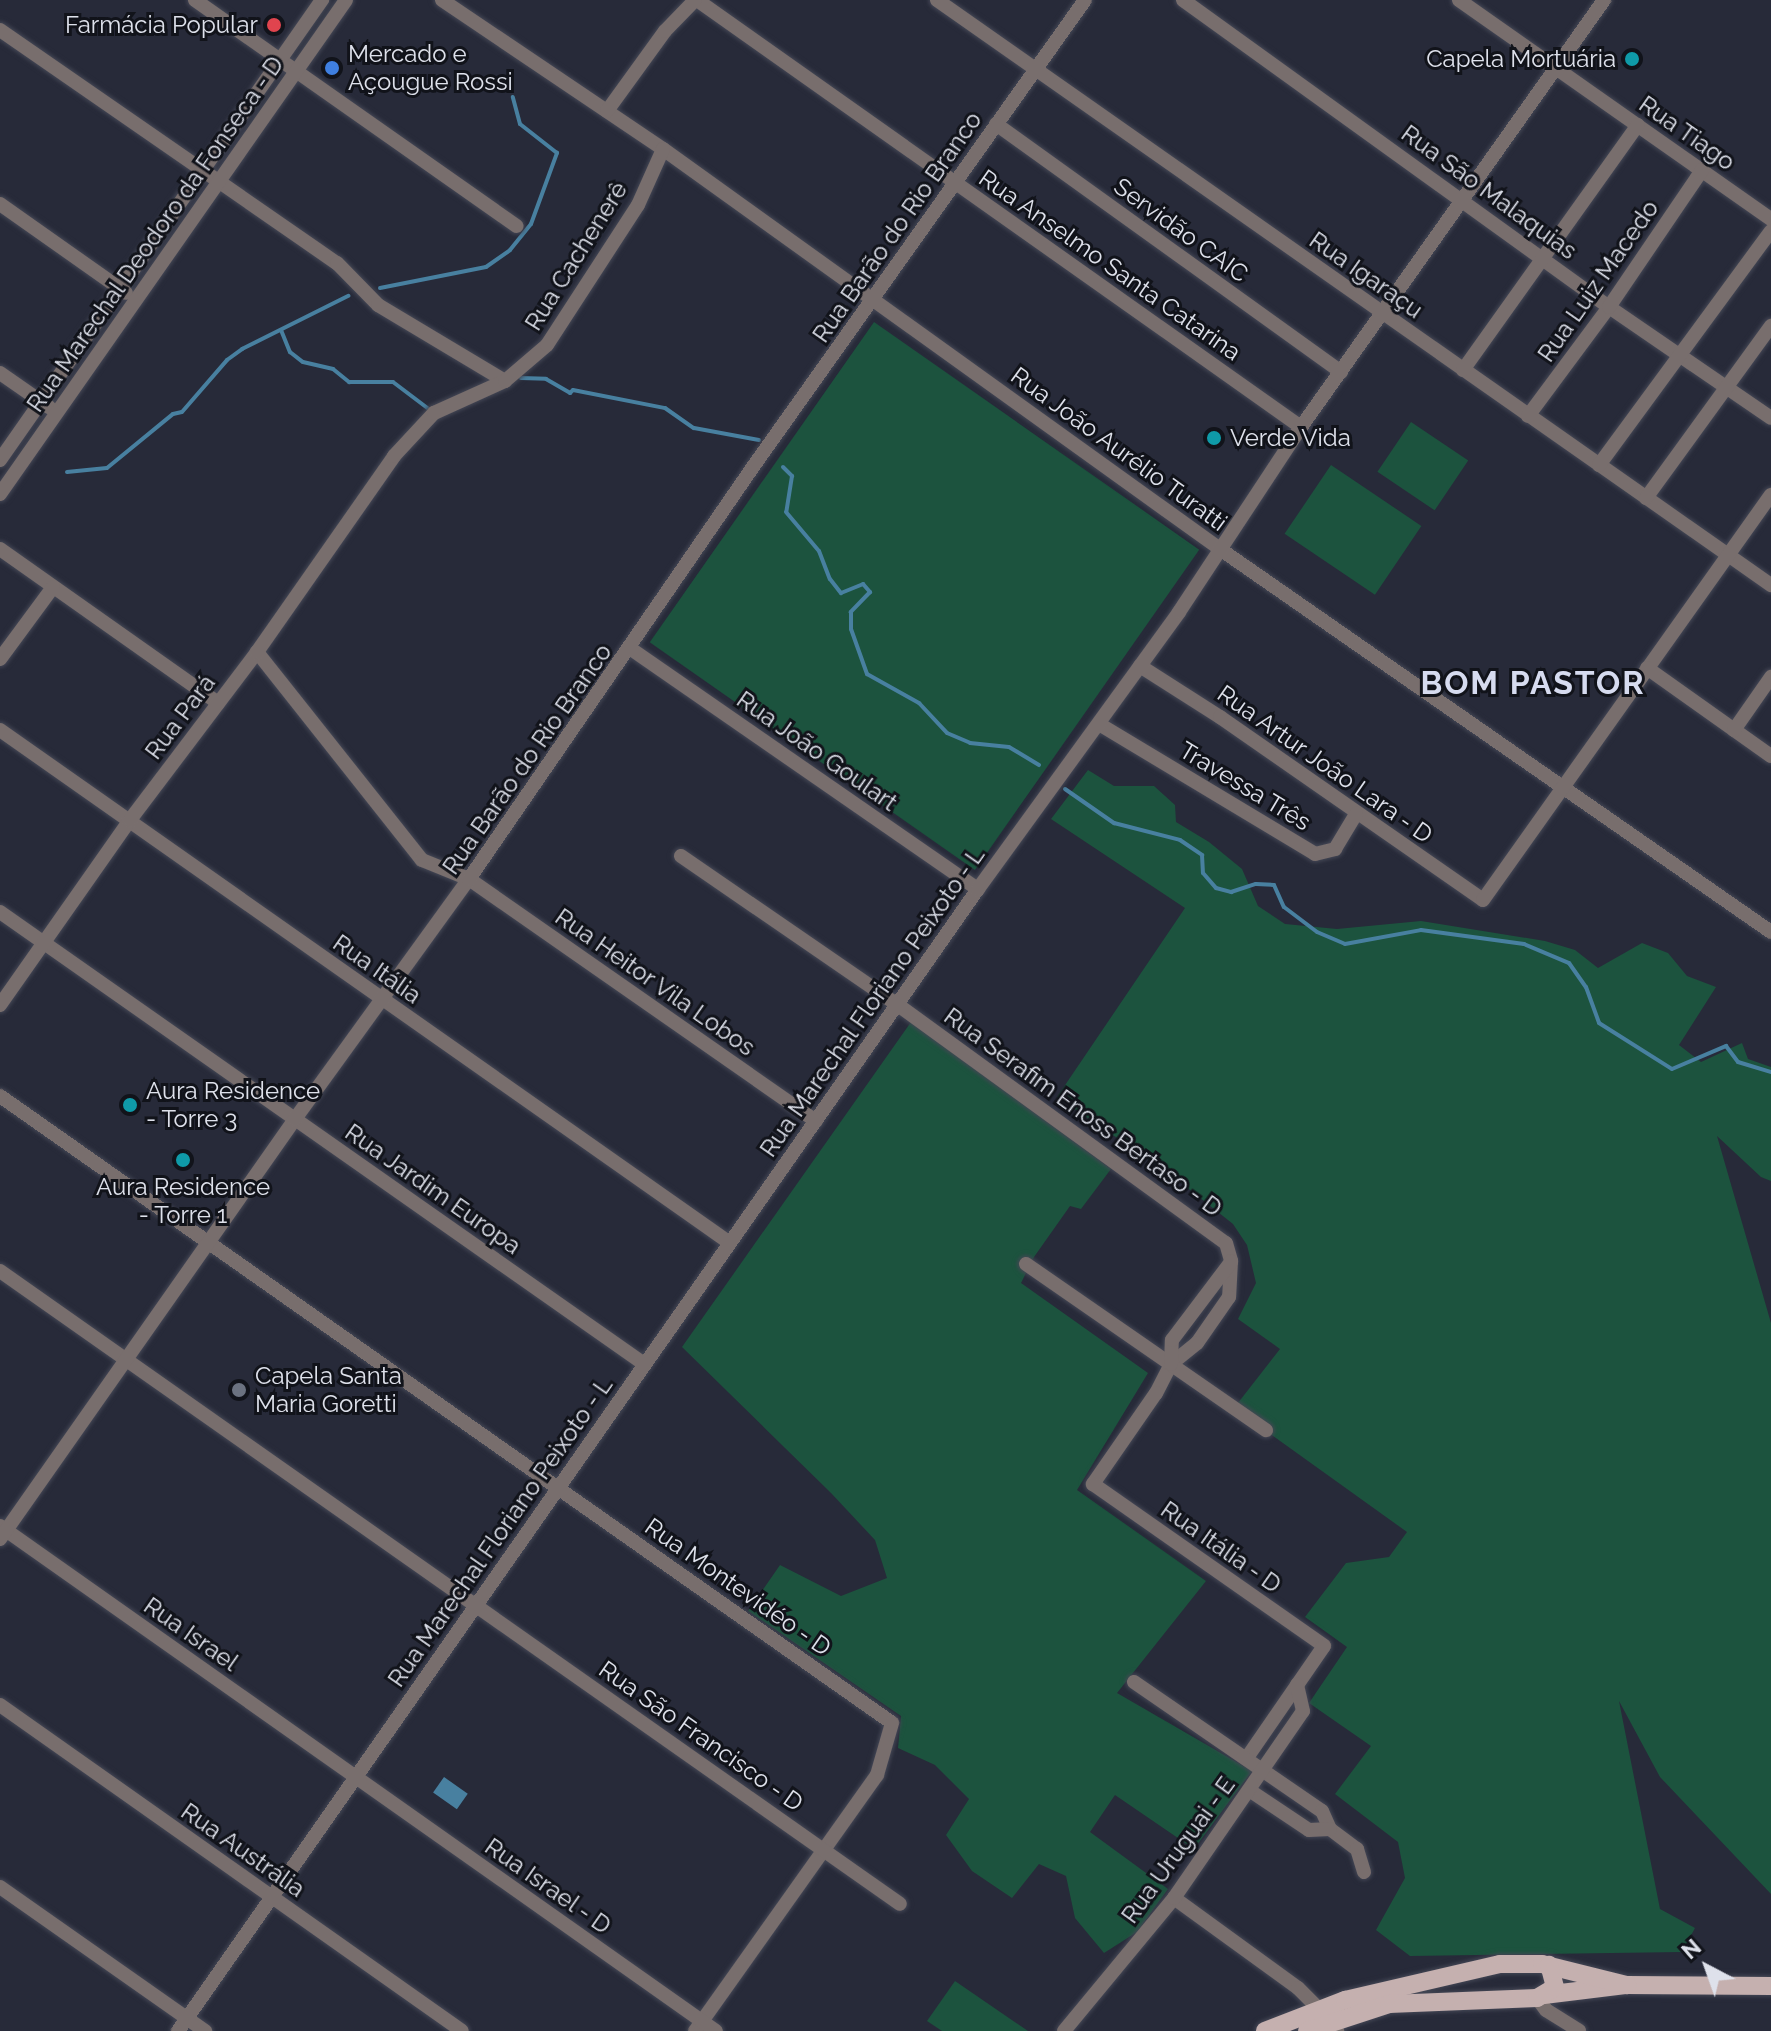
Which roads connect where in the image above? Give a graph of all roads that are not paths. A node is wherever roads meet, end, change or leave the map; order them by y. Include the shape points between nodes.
1 (195, 0) edge
2 (322, 0) edge
3 (346, 0) edge
4 (442, 0) edge
5 (696, 0) edge
6 (937, 0) edge
7 (1085, 0) edge
8 (1183, 0) edge
9 (1604, 0) edge
10 (1462, 1) edge
11 (0, 30) edge
12 (280, 60) junction
13 (1557, 67) junction
14 (1038, 68) junction
15 (296, 71) junction
16 (607, 111) junction
17 (996, 124) junction
18 (1638, 125) junction
19 (663, 149) junction
20 (203, 170) junction
21 (1702, 170) junction
22 (219, 181) junction
23 (954, 182) junction
24 (1463, 202) junction
25 (0, 204) edge
26 (1771, 219) edge
27 (516, 226) dead end
28 (1771, 231) edge
29 (1544, 258) junction
30 (120, 289) junction
31 (872, 299) junction
32 (136, 300) junction
33 (1609, 307) junction
34 (1382, 314) junction
35 (1771, 326) edge
36 (1680, 357) junction
37 (1463, 370) junction
38 (1341, 372) junction
39 (0, 373) edge
40 (505, 381) junction
41 (1728, 388) junction
42 (41, 401) junction
43 (57, 412) junction
44 (1528, 416) junction
45 (1771, 418) edge
46 (1301, 427) junction
47 (394, 456) joint
48 (0, 460) edge
49 (1599, 465) junction
50 (0, 494) edge
51 (1771, 495) edge
52 (1646, 498) junction
53 (0, 549) edge
54 (1220, 549) junction
55 (1728, 555) junction
56 (1771, 585) edge
57 (53, 587) junction
58 (631, 649) junction
59 (257, 652) junction
60 (0, 659) edge
61 (1140, 666) junction
62 (1647, 668) junction
63 (1771, 677) edge
64 (218, 703) junction
65 (1099, 724) junction
66 (0, 730) edge
67 (1734, 730) junction
68 (1771, 756) edge
69 (1563, 787) junction
70 (1356, 814) junction
71 (130, 820) junction
72 (681, 856) dead end
73 (469, 879) junction
74 (978, 889) junction
75 (0, 912) edge
76 (1771, 932) edge
77 (44, 942) junction
78 (382, 999) junction
79 (0, 1005) edge
80 (898, 1005) junction
81 (0, 1096) edge
82 (295, 1119) junction
83 (816, 1121) junction
84 (208, 1242) junction
85 (730, 1243) junction
86 (1231, 1261) junction
87 (1026, 1264) dead end
88 (0, 1271) edge
89 (126, 1359) junction
90 (644, 1364) junction
91 (1171, 1364) junction
92 (1266, 1430) dead end
93 (558, 1488) junction
94 (2, 1532) edge
95 (476, 1604) junction
96 (1324, 1646) joint
97 (1134, 1682) dead end
98 (1297, 1685) junction
99 (0, 1705) edge
100 (1246, 1759) junction
101 (1262, 1770) junction
102 (356, 1778) junction
103 (1249, 1790) junction
104 (1322, 1811) junction
105 (1330, 1829) junction
106 (1309, 1830) junction
107 (826, 1852) junction
108 (1364, 1872) dead end
109 (0, 1887) edge
110 (272, 1897) junction
111 (1174, 1898) junction
112 (900, 1904) dead end
113 (1549, 1965) junction
114 (1490, 1967) junction
115 (1627, 1985) junction
116 (1771, 1986) edge
117 (1540, 1996) junction
118 (1490, 2000) junction
119 (1328, 2021) edge
120 (182, 2025) edge
121 (699, 2026) edge
122 (205, 2031) edge
123 (462, 2031) edge
124 (716, 2031) edge
125 (1064, 2031) edge
126 (1265, 2031) edge
127 (1307, 2031) edge
128 (1579, 2031) edge

1 - 12 street
2 - 12 street, Rua Marechal Deodoro da Fonseca - D
3 - 15 street, Rua Marechal Deodoro da Fonseca - D
4 - 16 street, Rua João Aurélio Turatti
5 - 16 street via 665,31
5 - 23 street, Rua Anselmo Santa Catarina
6 - 14 street, Rua Igaraçu
7 - 14 street, Rua Barão do Rio Branco
8 - 24 street, Rua São Malaquias
9 - 13 street, Rua Marechal Floriano Peixoto - L
10 - 13 street, Rua Tiago
11 - 20 street
12 - 15 street
12 - 20 street, Rua Marechal Deodoro da Fonseca - D
13 - 18 street, Rua Tiago
13 - 24 street, Rua Marechal Floriano Peixoto - L
14 - 17 street, Rua Barão do Rio Branco
14 - 34 street, Rua Igaraçu
15 - 22 street, Rua Marechal Deodoro da Fonseca - D
15 - 27 street
16 - 19 street, Rua João Aurélio Turatti
17 - 23 street, Rua Barão do Rio Branco
17 - 38 street, Servidão CAIC
18 - 21 street, Rua Tiago
18 - 29 street
19 - 31 street, Rua João Aurélio Turatti
19 - 40 street, Rua Cachenerê via 638,205 547,345
20 - 22 street
20 - 30 street, Rua Marechal Deodoro da Fonseca - D
21 - 26 street, Rua Tiago
21 - 33 street, Rua Luiz Macedo
22 - 32 street, Rua Marechal Deodoro da Fonseca - D
22 - 40 street via 337,263 378,305
23 - 31 street, Rua Barão do Rio Branco
23 - 46 street, Rua Anselmo Santa Catarina
24 - 29 street, Rua São Malaquias
24 - 34 street, Rua Marechal Floriano Peixoto - L
25 - 30 street
28 - 36 street
29 - 33 street, Rua São Malaquias
29 - 37 street
30 - 32 street
30 - 42 street, Rua Marechal Deodoro da Fonseca - D
31 - 54 street, Rua João Aurélio Turatti
31 - 58 street, Rua Barão do Rio Branco
32 - 43 street, Rua Marechal Deodoro da Fonseca - D
33 - 36 street, Rua São Malaquias
33 - 44 street, Rua Luiz Macedo
34 - 37 street, Rua Igaraçu
34 - 38 street, Rua Marechal Floriano Peixoto - L
35 - 41 street
36 - 41 street, Rua São Malaquias
36 - 49 street
37 - 44 street, Rua Igaraçu
38 - 46 street, Rua Marechal Floriano Peixoto - L
39 - 42 street
40 - 47 street, Rua Cachenerê via 434,413
41 - 45 street, Rua São Malaquias
41 - 52 street
42 - 43 street
42 - 48 street, Rua Marechal Deodoro da Fonseca - D
43 - 50 street, Rua Marechal Deodoro da Fonseca - D
44 - 49 street, Rua Igaraçu
46 - 54 street, Rua Marechal Floriano Peixoto - L
47 - 59 street, Rua Pará
49 - 52 street, Rua Igaraçu
51 - 55 street
52 - 55 street, Rua Igaraçu
53 - 57 street
54 - 61 street, Rua Marechal Floriano Peixoto - L
54 - 69 street, Rua João Aurélio Turatti
55 - 56 street, Rua Igaraçu
55 - 62 street
57 - 60 street
57 - 64 street
58 - 73 street, Rua Barão do Rio Branco
58 - 74 street, Rua João Goulart
59 - 64 street, Rua Pará
59 - 73 street, Rua Heitor Vila Lobos via 422,860
61 - 65 street, Rua Marechal Floriano Peixoto - L
61 - 70 street, Rua Artur João Lara - D
62 - 67 street
62 - 69 street
63 - 67 street
64 - 71 street, Rua Pará
65 - 70 street, Travessa Três via 1315,854 1335,849
65 - 74 street, Rua Marechal Floriano Peixoto - L
66 - 71 street, Rua Itália
67 - 68 street
69 - 70 street, Rua Artur João Lara - D via 1483,900
69 - 76 street, Rua João Aurélio Turatti
71 - 77 street, Rua Pará
71 - 78 street, Rua Itália
72 - 80 street, Rua Serafim Enoss Bertaso - D
73 - 78 street, Rua Barão do Rio Branco
73 - 83 street, Rua Heitor Vila Lobos
74 - 80 street, Rua Marechal Floriano Peixoto - L
75 - 77 street, Rua Jardim Europa
77 - 79 street, Rua Pará
77 - 82 street, Rua Jardim Europa
78 - 82 street, Rua Barão do Rio Branco
78 - 85 street, Rua Itália
80 - 83 street, Rua Marechal Floriano Peixoto - L
80 - 86 street, Rua Serafim Enoss Bertaso - D via 1203,1225 1226,1243
81 - 84 street, Rua Montevidéo - D
82 - 84 street, Rua Barão do Rio Branco
82 - 90 street, Rua Jardim Europa
83 - 85 street, Rua Marechal Floriano Peixoto - L
84 - 89 street, Rua Barão do Rio Branco
84 - 93 street, Rua Montevidéo - D
85 - 90 street, Rua Marechal Floriano Peixoto - L
86 - 91 street via 1172,1340
86 - 91 street via 1229,1297 1197,1343
87 - 91 street
88 - 89 street, Rua São Francisco - D
89 - 94 street, Rua Barão do Rio Branco
89 - 95 street, Rua São Francisco - D
90 - 93 street, Rua Marechal Floriano Peixoto - L
91 - 92 street
91 - 96 street, Rua Itália - D via 1093,1484
93 - 95 street, Rua Marechal Floriano Peixoto - L
93 - 107 street, Rua Montevidéo - D via 892,1723 877,1775
94 - 102 street, Rua Israel
95 - 102 street, Rua Marechal Floriano Peixoto - L
95 - 107 street, Rua São Francisco - D
96 - 98 street, Rua Uruguai - E
97 - 100 street
98 - 100 street, Rua Uruguai - E
98 - 101 street, Rua Uruguai - E via 1303,1711
99 - 110 street, Rua Austrália
100 - 101 street
101 - 103 street, Rua Uruguai - E
101 - 104 street
102 - 110 street, Rua Marechal Floriano Peixoto - L
102 - 121 street, Rua Israel - D
103 - 106 street
103 - 111 street, Rua Uruguai - E
104 - 105 street
104 - 106 street
105 - 106 street
105 - 108 street via 1357,1849
107 - 112 street, Rua São Francisco - D
107 - 121 street
109 - 120 street
110 - 120 street, Rua Marechal Floriano Peixoto - L
110 - 123 street, Rua Austrália
111 - 119 street via 1298,1988
111 - 125 street, Rua Uruguai - E
113 - 114 main road
113 - 115 main road
113 - 117 main road via 1555,1987
114 - 118 main road via 1478,1982 1481,1994
114 - 119 main road
115 - 116 main road
115 - 117 main road
117 - 118 main road
117 - 128 street via 1546,2010
118 - 119 main road via 1389,2004
119 - 126 main road
119 - 127 main road
120 - 122 street
121 - 124 street, Rua Israel - D

